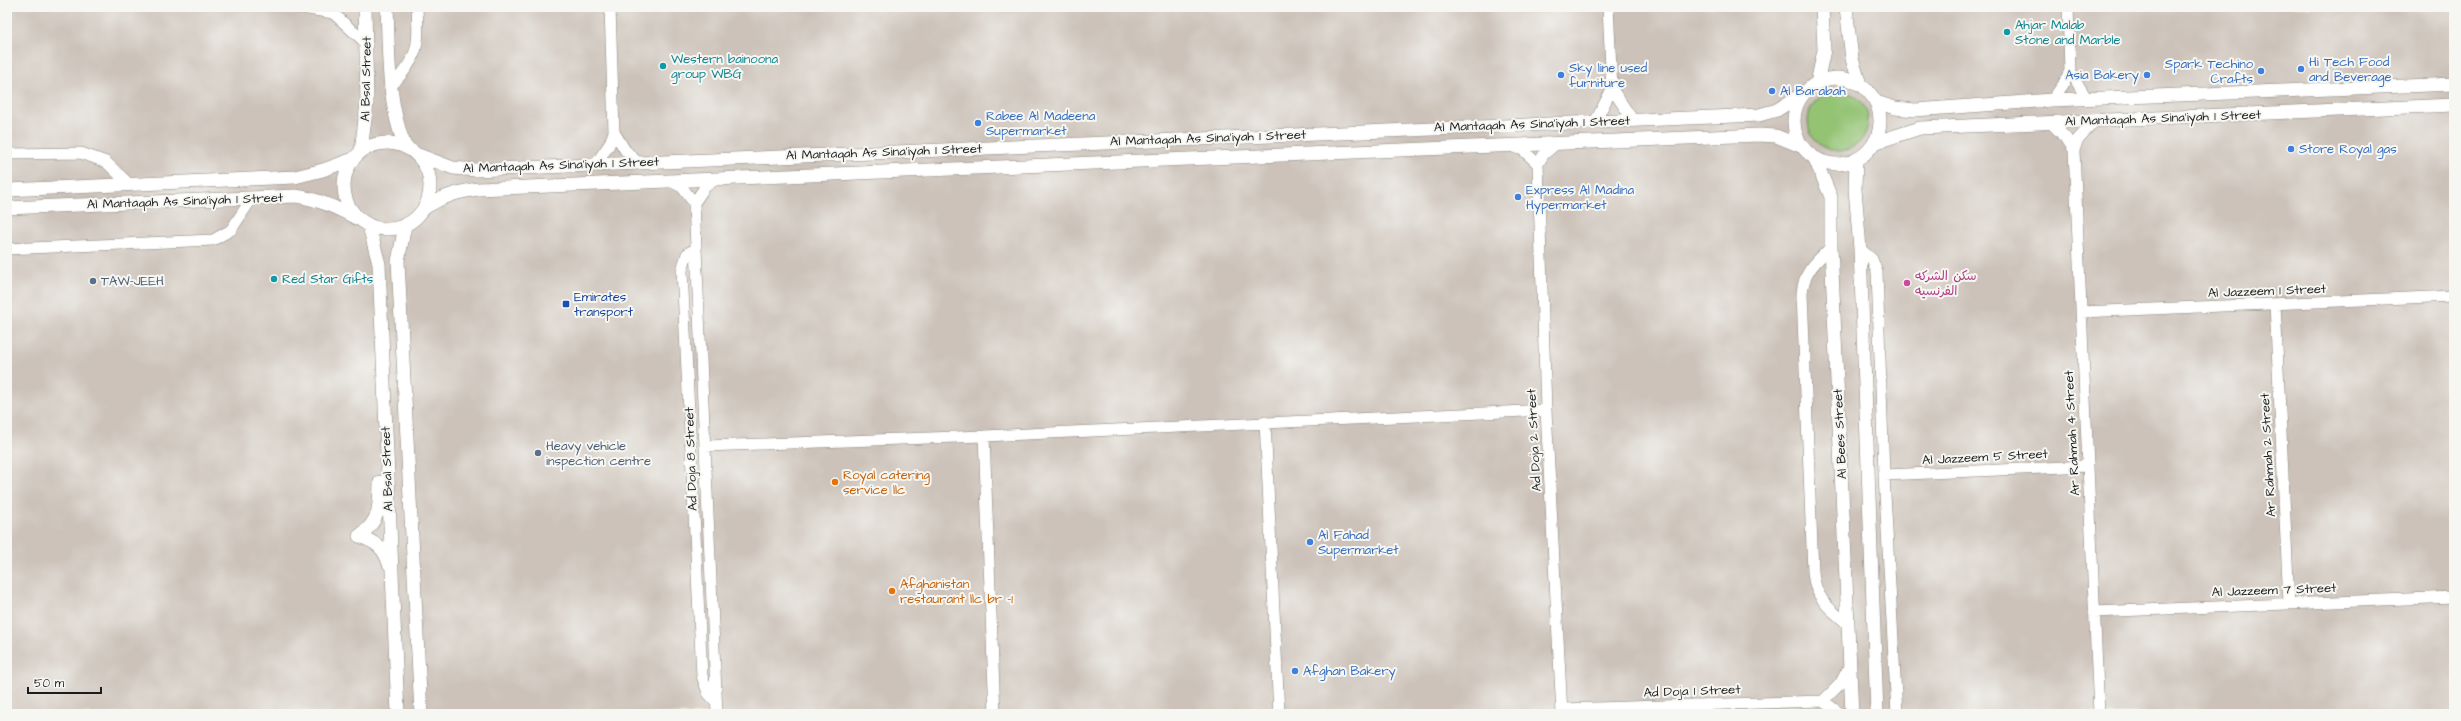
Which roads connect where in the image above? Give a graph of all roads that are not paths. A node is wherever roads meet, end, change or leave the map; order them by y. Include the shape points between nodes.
1 (296, 7) edge
2 (365, 7) edge
3 (387, 7) edge
4 (417, 7) edge
5 (610, 7) edge
6 (1608, 7) edge
7 (1822, 7) edge
8 (1846, 7) edge
9 (2068, 7) edge
10 (367, 44) junction
11 (2070, 71) junction
12 (1817, 83) junction
13 (1860, 84) junction
14 (2454, 84) edge
15 (390, 87) junction
16 (1612, 89) junction
17 (1805, 92) junction
18 (2087, 99) junction
19 (2052, 100) junction
20 (1876, 102) junction
21 (2454, 105) edge
22 (1633, 120) junction
23 (2095, 121) junction
24 (1595, 122) junction
25 (2050, 122) junction
26 (614, 132) junction
27 (1874, 143) junction
28 (1556, 144) junction
29 (405, 146) junction
30 (1509, 146) junction
31 (1803, 147) junction
32 (2074, 150) junction
33 (7, 154) edge
34 (416, 154) junction
35 (357, 155) junction
36 (1814, 157) junction
37 (1856, 160) junction
38 (638, 163) junction
39 (1538, 164) junction
40 (595, 165) junction
41 (716, 179) junction
42 (670, 181) junction
43 (129, 184) junction
44 (7, 190) edge
45 (252, 198) junction
46 (694, 203) junction
47 (426, 207) junction
48 (7, 208) edge
49 (363, 222) junction
50 (405, 226) junction
51 (1831, 247) junction
52 (696, 248) junction
53 (7, 249) edge
54 (1860, 249) junction
55 (2454, 296) edge
56 (2275, 304) junction
57 (2081, 312) junction
58 (1546, 410) junction
59 (1265, 422) junction
60 (984, 436) junction
61 (705, 446) junction
62 (386, 458) junction
63 (2088, 466) junction
64 (1884, 476) junction
65 (392, 574) junction
66 (2454, 597) edge
67 (2290, 604) junction
68 (2094, 612) junction
69 (1848, 624) junction
70 (1851, 664) junction
71 (1823, 701) junction
72 (716, 702) junction
73 (1562, 712) edge
74 (398, 714) edge
75 (421, 714) edge
76 (717, 714) edge
77 (995, 714) edge
78 (1279, 714) edge
79 (1842, 714) edge
80 (1852, 714) edge
81 (1877, 714) edge
82 (1897, 714) edge
83 (2099, 714) edge

1 - 10 street via 332,13
2 - 10 street, Al Bsal Street
3 - 15 street, Al Bsal Street
4 - 15 street via 416,52 408,68
5 - 26 street
6 - 16 street
7 - 12 street via 1824,50
8 - 13 street via 1852,59
9 - 11 street
10 - 35 street, Al Bsal Street via 366,125
11 - 18 street
11 - 19 street
12 - 13 street via 1831,78 1846,79
12 - 17 street
13 - 20 street
14 - 18 street, Al Mantaqah As Sina'iyah 1 Street
15 - 29 street, Al Bsal Street via 395,123
16 - 22 street
16 - 24 street
17 - 22 street, Al Mantaqah As Sina'iyah 1 Street via 1777,110 1760,115
17 - 31 street via 1797,105 1794,119 1796,134
18 - 19 street, Al Mantaqah As Sina'iyah 1 Street
19 - 20 street, Al Mantaqah As Sina'iyah 1 Street via 1915,110 1895,108
20 - 27 street via 1880,130
21 - 23 street, Al Mantaqah As Sina'iyah 1 Street
22 - 24 street, Al Mantaqah As Sina'iyah 1 Street
23 - 25 street, Al Mantaqah As Sina'iyah 1 Street
23 - 32 street via 2078,139
24 - 38 street, Al Mantaqah As Sina'iyah 1 Street
25 - 27 street, Al Mantaqah As Sina'iyah 1 Street via 1920,128
25 - 32 street
26 - 38 street via 625,150
26 - 40 street via 609,145
27 - 37 street via 1867,153
28 - 30 street, Al Mantaqah As Sina'iyah 1 Street
28 - 31 street, Al Mantaqah As Sina'iyah 1 Street via 1759,135 1776,136
28 - 39 street via 1544,154
29 - 34 street
29 - 35 street via 382,143
30 - 39 street via 1523,150
30 - 41 street, Al Mantaqah As Sina'iyah 1 Street
31 - 36 street
32 - 57 street, Ar Rahmah 4 Street
33 - 43 street via 81,153 106,162
34 - 40 street, Al Mantaqah As Sina'iyah 1 Street via 453,168 476,170
34 - 47 street via 429,173 431,184
35 - 43 street, Al Mantaqah As Sina'iyah 1 Street via 323,170 295,177
35 - 49 street via 346,172 343,187 349,209
36 - 37 street via 1827,163 1842,164
36 - 51 street, Al Bees Street via 1831,197
37 - 54 street, Al Bees Street via 1855,189
38 - 40 street, Al Mantaqah As Sina'iyah 1 Street
39 - 58 street, Ad Doja 2 Street
41 - 42 street, Al Mantaqah As Sina'iyah 1 Street
41 - 46 street via 705,187
42 - 46 street via 682,187
42 - 47 street, Al Mantaqah As Sina'iyah 1 Street via 478,189 442,197
43 - 44 street, Al Mantaqah As Sina'iyah 1 Street
45 - 48 street, Al Mantaqah As Sina'iyah 1 Street
45 - 49 street, Al Mantaqah As Sina'iyah 1 Street via 312,198
45 - 53 street via 231,230 213,240
46 - 52 street, Ad Doja 8 Street
47 - 50 street via 417,218
49 - 50 street via 387,230
49 - 62 street, Al Bsal Street via 379,264
50 - 75 street, Al Bsal Street via 398,261
51 - 69 street, Al Bees Street
51 - 69 street via 1809,268 1803,280 1802,293 1814,572 1816,590 1822,602
52 - 61 street, Ad Doja 8 Street
52 - 72 street via 687,254 682,270 702,676 708,692
54 - 64 street via 1872,259 1877,272
54 - 81 street, Al Bees Street
55 - 56 street, Al Jazzeem 1 Street
56 - 57 street, Al Jazzeem 1 Street
56 - 67 street, Ar Rahmah 2 Street
57 - 63 street, Ar Rahmah 4 Street
58 - 59 street
58 - 73 street, Ad Doja 2 Street
59 - 60 street
59 - 78 street
60 - 61 street
60 - 77 street
61 - 72 street, Ad Doja 8 Street
62 - 65 street, Al Bsal Street
62 - 65 street via 380,478 379,511 367,530 359,536 380,546
63 - 64 street, Al Jazzeem 5 Street
63 - 68 street, Ar Rahmah 4 Street
64 - 82 street
65 - 74 street, Al Bsal Street
66 - 67 street, Al Jazzeem 7 Street
67 - 68 street, Al Jazzeem 7 Street
68 - 83 street, Ar Rahmah 4 Street
69 - 70 street, Al Bees Street
70 - 71 street via 1840,684
70 - 80 street, Al Bees Street
71 - 73 street, Ad Doja 1 Street
71 - 79 street
72 - 76 street, Ad Doja 8 Street

